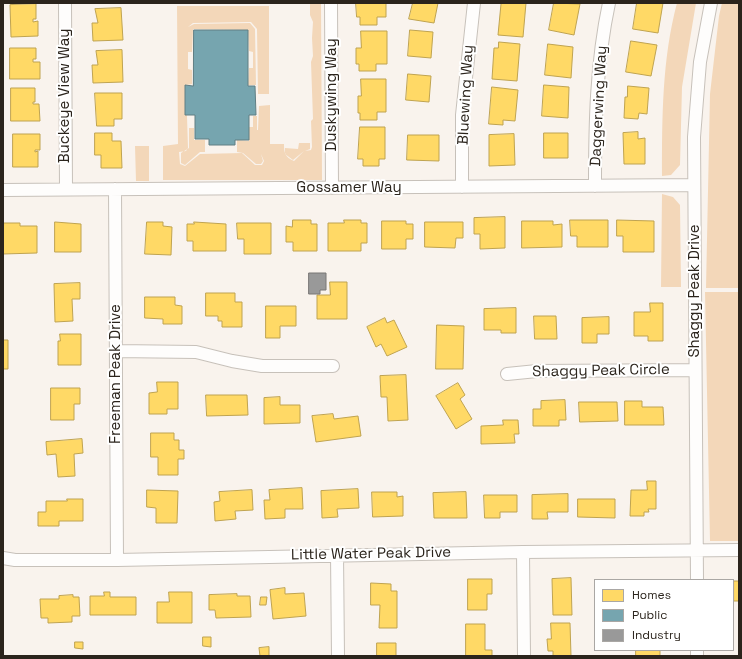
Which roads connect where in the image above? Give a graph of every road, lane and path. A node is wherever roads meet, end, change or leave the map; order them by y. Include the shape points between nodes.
1 (65, 3) edge
2 (331, 3) edge
3 (474, 3) edge
4 (609, 3) edge
5 (711, 3) edge
6 (694, 185) junction
7 (595, 186) junction
8 (462, 187) junction
9 (332, 188) junction
10 (66, 189) junction
11 (115, 189) junction
12 (3, 190) edge
13 (116, 351) junction
14 (334, 366) dead end
15 (695, 370) junction
16 (507, 374) dead end
17 (696, 550) junction
18 (739, 550) edge
19 (523, 552) junction
20 (338, 554) junction
21 (3, 558) edge
22 (117, 560) junction
23 (697, 579) edge
24 (338, 656) edge
25 (524, 656) edge

1 - 10 street, Buckeye View Way
2 - 9 street, Duskywing Way
3 - 8 street, Bluewing Way via 462,115
4 - 7 street, Daggerwing Way via 602,39 596,97
5 - 6 street, Shaggy Peak Drive via 696,100
6 - 7 street, Gossamer Way
6 - 15 street, Shaggy Peak Drive
7 - 8 street, Gossamer Way
8 - 9 street, Gossamer Way
9 - 11 street, Gossamer Way
10 - 11 street, Gossamer Way
10 - 12 street, Gossamer Way
11 - 13 street, Freeman Peak Drive
13 - 14 street via 196,352 262,366
13 - 22 street, Freeman Peak Drive
15 - 16 street, Shaggy Peak Circle via 537,371
15 - 17 street, Shaggy Peak Drive
17 - 18 street, Little Water Peak Drive
17 - 19 street, Little Water Peak Drive
17 - 23 street, Shaggy Peak Drive
19 - 20 street, Little Water Peak Drive
19 - 25 street
20 - 22 street, Little Water Peak Drive
20 - 24 street
21 - 22 street, Little Water Peak Drive

